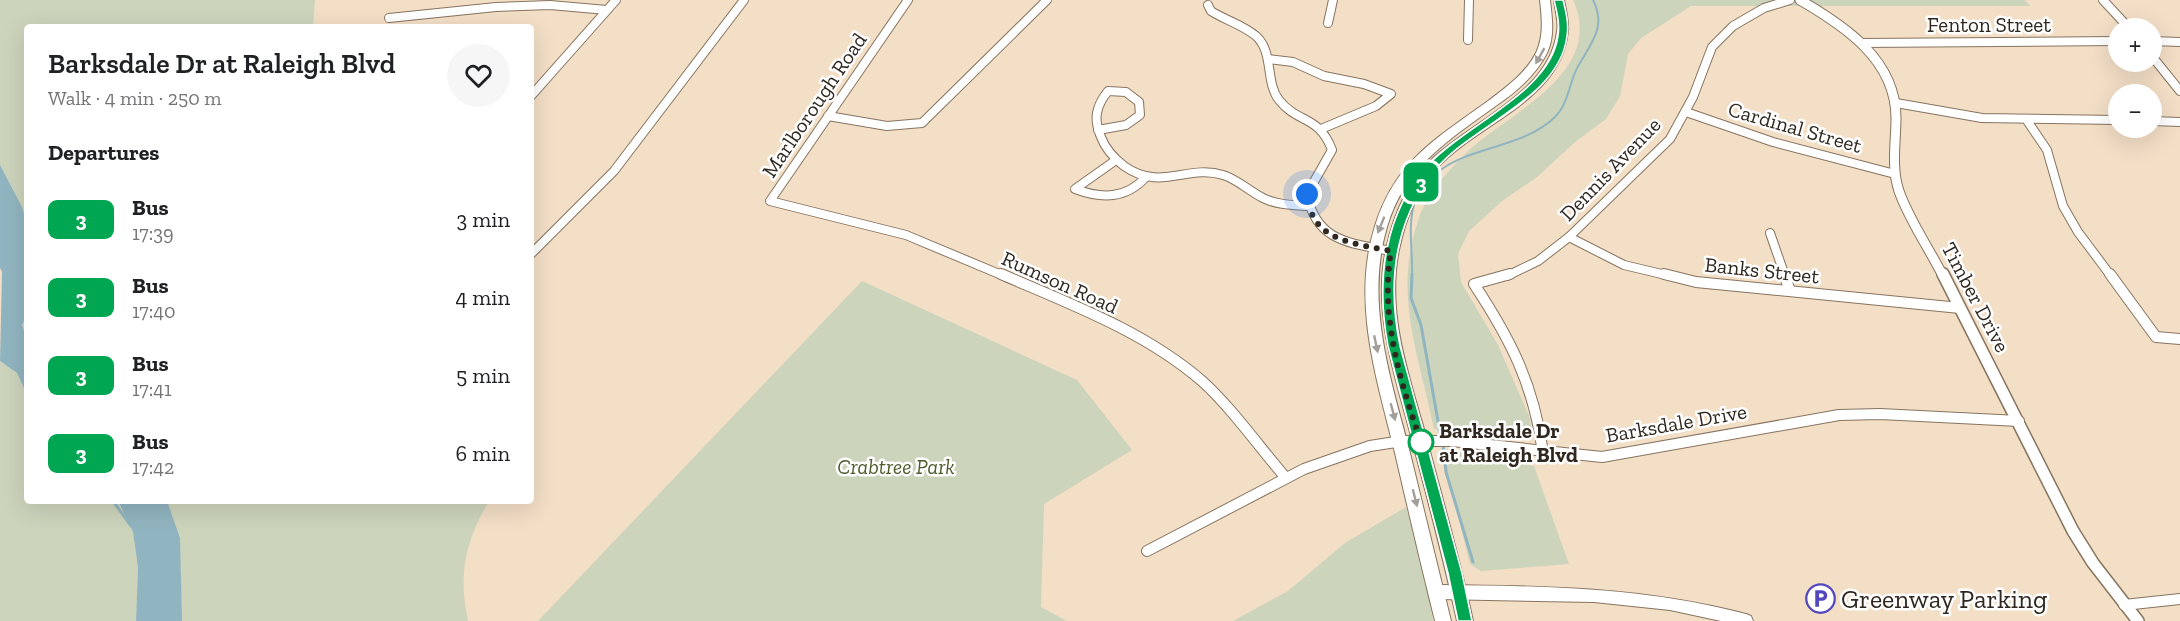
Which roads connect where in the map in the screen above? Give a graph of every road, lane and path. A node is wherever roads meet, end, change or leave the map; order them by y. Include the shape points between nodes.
1 (616, 0) edge
2 (744, 0) edge
3 (908, 0) edge
4 (1047, 0) edge
5 (1333, 0) edge
6 (1469, 0) edge
7 (1545, 0) edge
8 (1559, 0) edge
9 (1790, 0) edge
10 (1800, 0) edge
11 (2103, 0) edge
12 (1208, 5) dead end
13 (607, 10) junction
14 (389, 18) dead end
15 (2119, 18) edge
16 (1328, 24) dead end
17 (1468, 40) dead end
18 (2108, 41) edge
19 (2162, 41) edge
20 (2180, 42) edge
21 (1861, 43) junction
22 (1268, 58) junction
23 (2162, 69) edge
24 (535, 87) edge
25 (2180, 91) edge
26 (1896, 103) junction
27 (1686, 112) junction
28 (828, 116) junction
29 (2026, 119) junction
30 (2108, 120) edge
31 (2162, 121) edge
32 (2180, 122) edge
33 (1320, 129) junction
34 (1098, 130) junction
35 (1116, 160) junction
36 (1895, 174) junction
37 (1146, 177) junction
38 (770, 201) joint
39 (1308, 206) junction
40 (1770, 233) dead end
41 (1569, 237) junction
42 (1374, 248) junction
43 (534, 251) edge
44 (1391, 251) junction
45 (1790, 291) junction
46 (1960, 308) junction
47 (2180, 339) edge
48 (2019, 421) junction
49 (1401, 441) junction
50 (1420, 441) junction
51 (1543, 453) junction
52 (1286, 478) junction
53 (1147, 550) dead end
54 (1438, 592) junction
55 (1459, 592) junction
56 (2180, 599) edge
57 (2124, 605) junction
58 (1443, 621) edge
59 (1465, 621) edge
60 (1746, 621) edge
61 (2138, 621) edge

1 - 13 street
2 - 43 street via 614,171
3 - 28 street, Marlborough Road
4 - 28 street via 922,123 887,126
5 - 16 street
6 - 17 street
7 -> 42 main road via 1548,35 1539,60 1511,89 1442,137 1418,160 1394,194
8 - 44 main road via 1563,38 1553,65 1524,96 1456,144 1433,166 1410,199
9 - 27 street, Dennis Avenue via 1764,8 1733,26 1712,47
10 - 21 street, Timber Drive
11 - 15 street
12 - 22 street via 1211,11 1258,37
13 - 14 street via 550,5
13 - 24 street
18 - 21 street, Fenton Street
19 - 20 street
21 - 26 street, Timber Drive via 1884,72
22 - 33 street via 1269,84 1280,102
22 - 33 street via 1293,62 1324,76 1391,94 1376,106
23 - 25 street
26 - 29 street via 1963,116
26 - 36 street, Timber Drive
27 - 36 street, Cardinal Street via 1773,142
27 - 41 street, Dennis Avenue via 1670,139
28 - 38 street, Marlborough Road
29 - 30 street
29 - 47 street via 2047,150 2063,206 2078,232 2156,337
31 - 32 street
33 - 39 street via 1332,150 1307,194
34 - 34 street via 1095,112 1099,98 1108,91 1126,92 1140,102 1140,115 1126,125
34 - 35 street via 1105,149
35 - 37 street
35 - 37 street via 1076,189 1105,198 1140,186
36 - 46 street, Timber Drive via 1907,206
37 - 39 street via 1205,172 1224,176 1264,199
38 - 52 street, Rumson Road via 906,235 1074,305 1135,335 1172,357 1204,383
39 - 42 street via 1322,231
40 - 45 street
41 - 45 street, Banks Street via 1623,265 1656,274
41 - 51 street, Dennis Avenue via 1538,261 1505,277 1474,284 1508,334 1527,374
42 - 44 street
42 -> 49 main road via 1370,270 1371,317
44 - 50 main road via 1386,293 1388,319
45 - 46 street, Banks Street
46 - 48 street, Timber Drive
48 - 51 street, Barksdale Drive via 1839,415 1602,457
48 - 57 street, Timber Drive via 2073,531
49 - 50 street, Barksdale Drive
49 - 52 street, Barksdale Drive via 1326,459
49 -> 54 main road
50 - 51 street, Barksdale Drive
50 - 55 main road
52 - 53 street, Barksdale Drive
54 - 55 main road
54 - 58 main road
55 - 59 main road
55 - 60 main road via 1634,598 1699,608
56 - 57 street
57 - 61 street, Timber Drive

